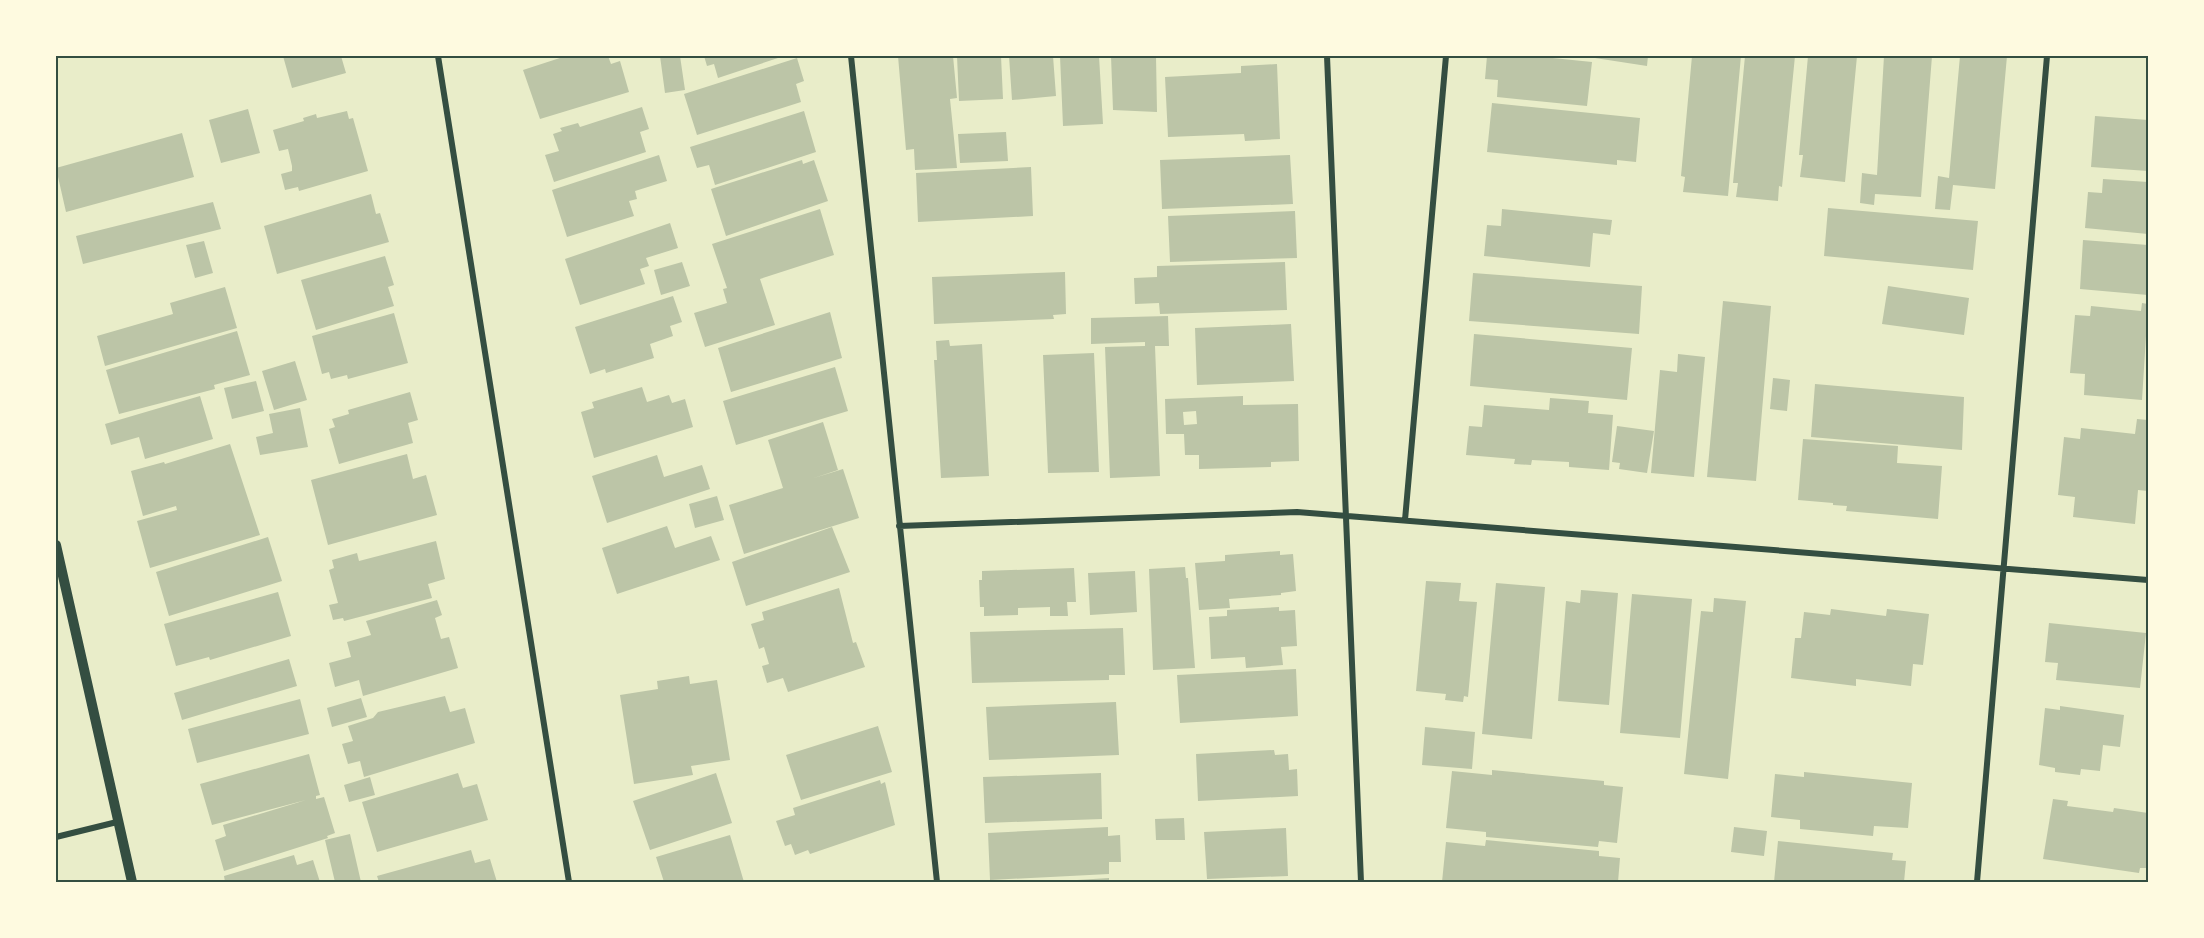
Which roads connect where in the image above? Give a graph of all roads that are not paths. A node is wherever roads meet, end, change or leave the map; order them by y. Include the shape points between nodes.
1 (438, 56) edge
2 (851, 56) edge
3 (1327, 56) edge
4 (1446, 56) edge
5 (2048, 56) edge
6 (1347, 516) junction
7 (1405, 520) junction
8 (898, 526) junction
9 (56, 545) edge
10 (2006, 568) junction
11 (2148, 580) edge
12 (117, 822) junction
13 (56, 837) edge
14 (132, 882) edge
15 (569, 882) edge
16 (937, 882) edge
17 (1361, 882) edge
18 (1977, 882) edge

1 - 15 street
2 - 8 street
3 - 6 street
4 - 7 street
5 - 10 street
6 - 7 street
6 - 8 street via 1297,512
6 - 17 street
7 - 10 street
8 - 16 street
9 - 12 street
10 - 11 street
10 - 18 street
12 - 13 street
12 - 14 street

